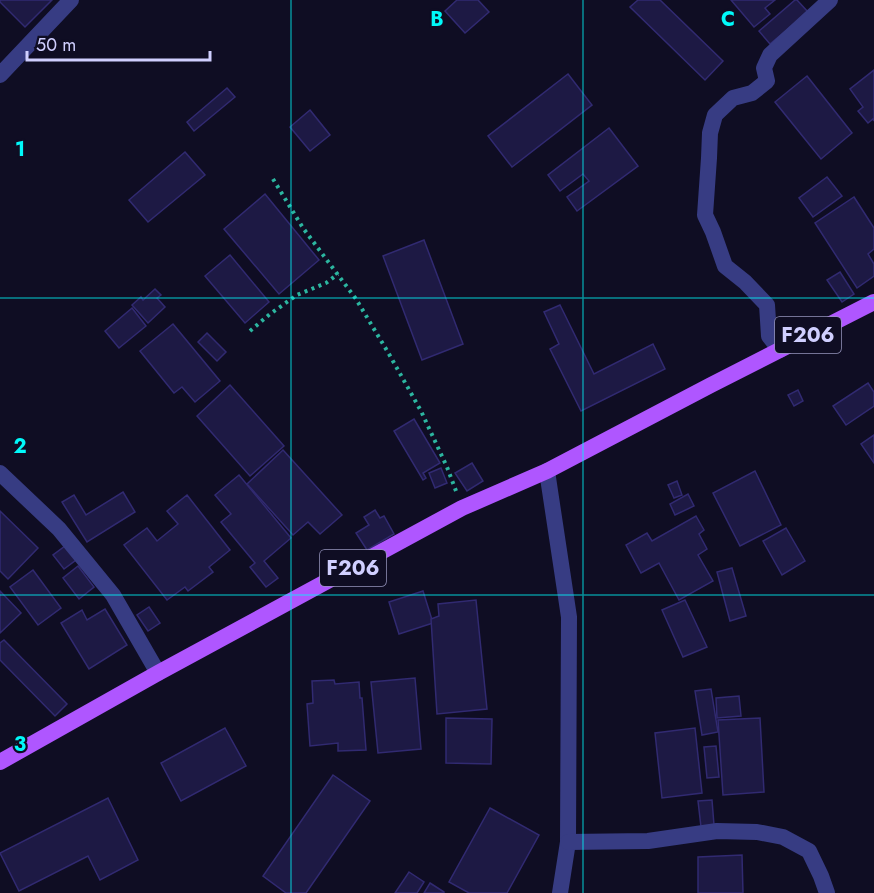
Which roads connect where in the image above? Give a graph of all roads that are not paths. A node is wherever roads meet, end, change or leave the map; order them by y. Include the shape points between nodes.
1 (71, 0) edge
2 (830, 0) edge
3 (0, 75) edge
4 (874, 302) edge
5 (780, 350) junction
6 (547, 471) junction
7 (0, 473) edge
8 (158, 673) junction
9 (0, 762) edge
10 (568, 842) junction
11 (560, 893) edge
12 (826, 893) edge

1 - 3 street
2 - 5 street via 770,55 764,68 767,81 752,93 733,98 716,115 710,134 705,214 725,266 767,305 770,336
4 - 5 main road, F206
5 - 6 main road, F206
6 - 8 main road, F206 via 462,508
6 - 10 street via 568,617
7 - 8 street via 59,529 113,595
8 - 9 main road, F206
10 - 11 street
10 - 12 street via 648,841 717,831 783,837 808,851

